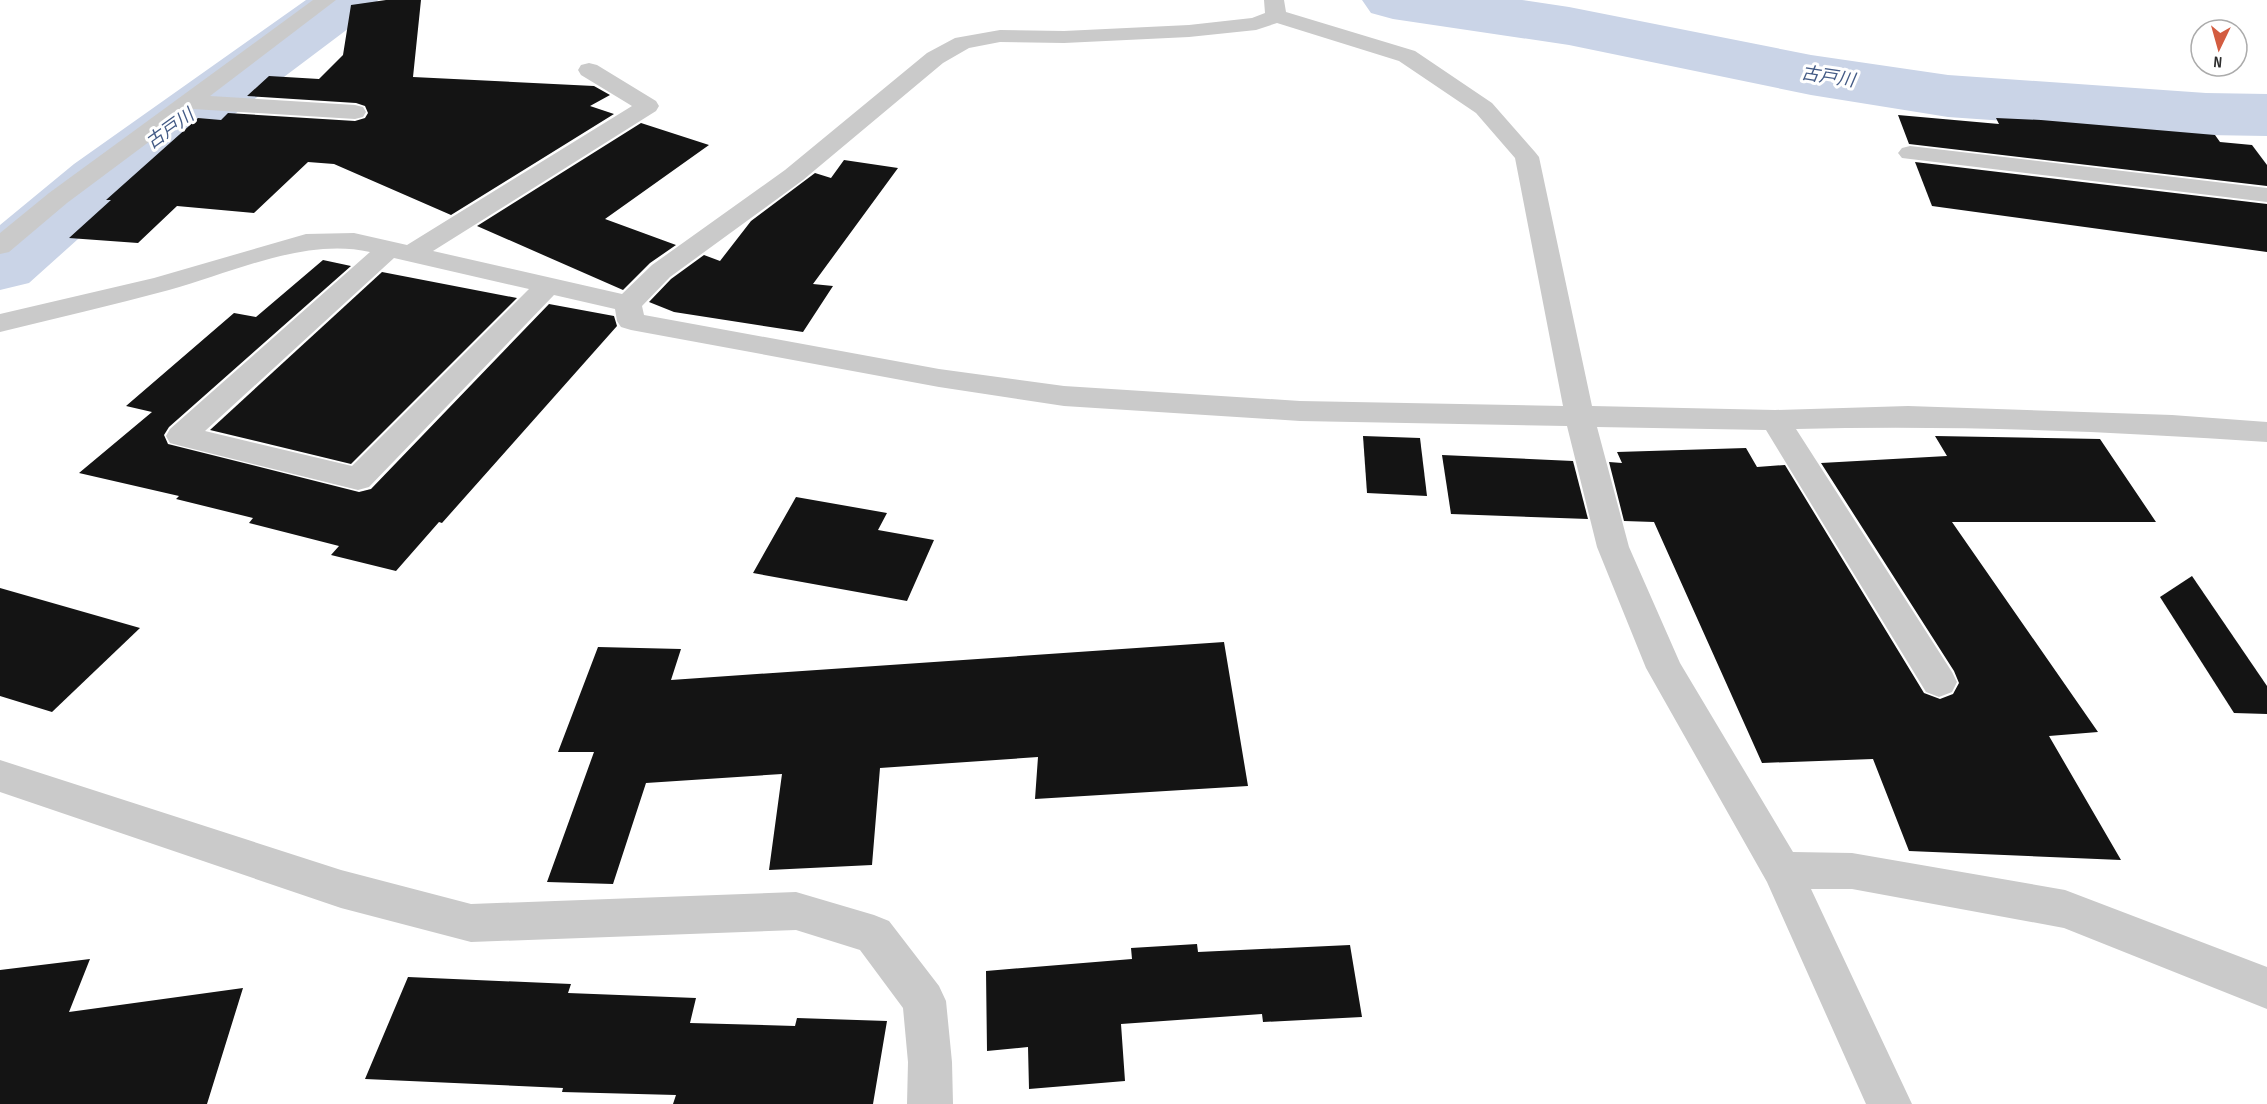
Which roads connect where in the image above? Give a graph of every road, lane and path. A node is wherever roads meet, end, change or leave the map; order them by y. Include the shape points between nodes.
1 (326, 0) edge
2 (1275, 8) edge
3 (589, 70) dead end
4 (188, 102) junction
5 (355, 112) dead end
6 (1910, 153) dead end
7 (2267, 195) edge
8 (0, 246) edge
9 (400, 252) junction
10 (548, 286) junction
11 (628, 304) junction
12 (0, 323) edge
13 (1580, 418) junction
14 (1775, 420) junction
15 (2267, 432) edge
16 (1939, 682) dead end
17 (0, 776) edge
18 (1782, 870) junction
19 (2267, 988) edge
20 (930, 1104) edge
21 (1888, 1104) edge

1 - 4 street
2 - 11 street via 1256,24 1064,37 1000,36 963,43 935,58 794,175 661,271
2 - 13 street via 1407,56 1484,108 1527,157
3 - 9 street via 648,106
4 - 5 street
4 - 8 street
6 - 7 street
9 - 10 street
9 - 10 street via 181,436 358,479
9 - 12 street via 354,242 306,242 161,284
10 - 11 street
11 - 13 street via 631,321 939,378 1064,396 1300,411
13 - 14 street
13 - 18 street via 1613,546 1664,668
14 - 15 street via 1908,416
14 - 16 street
17 - 20 street via 341,889 471,923 796,911 874,935 924,1001
18 - 19 street via 1852,871 2065,909
18 - 21 street

